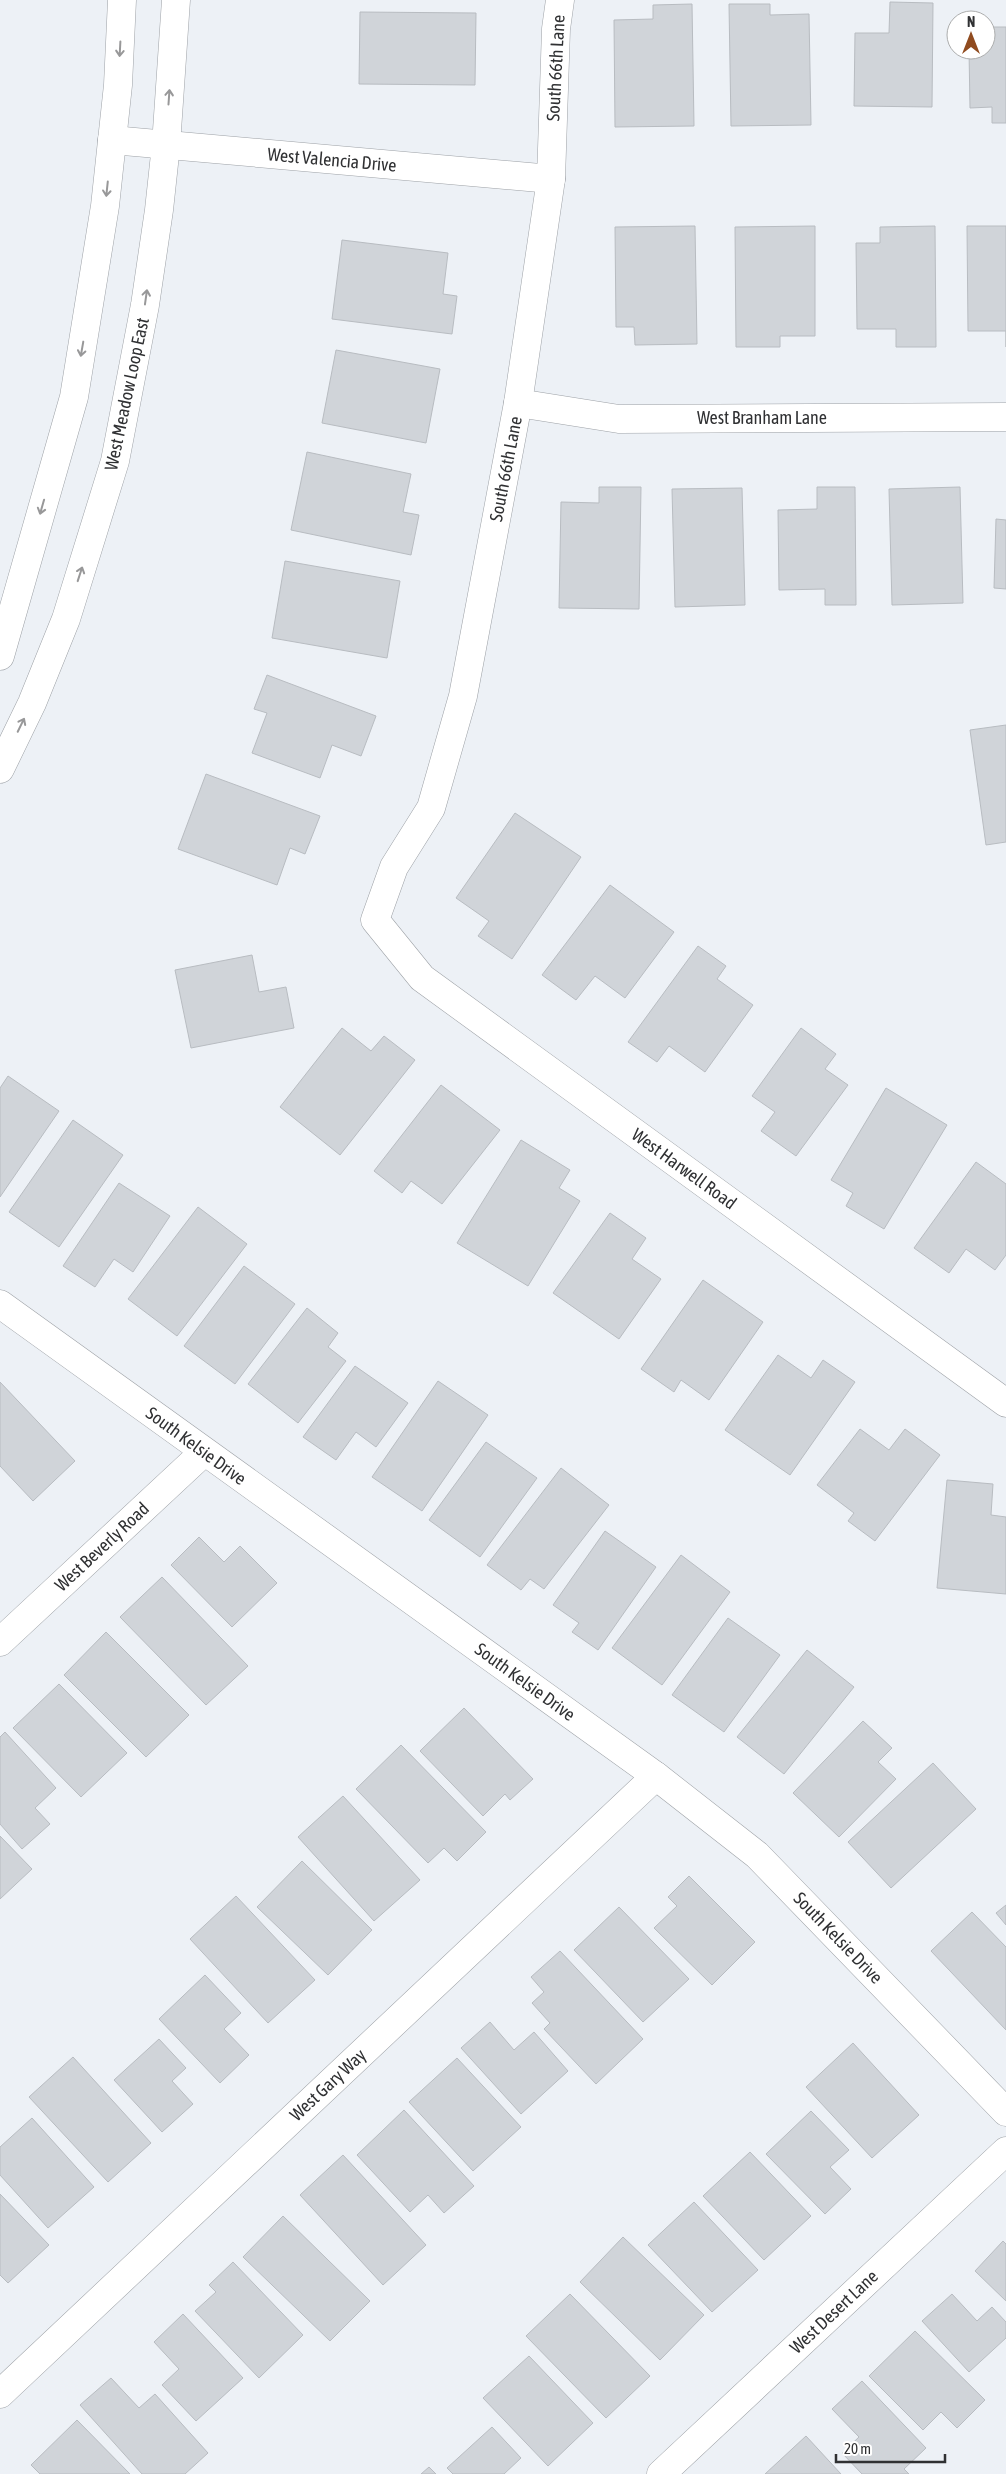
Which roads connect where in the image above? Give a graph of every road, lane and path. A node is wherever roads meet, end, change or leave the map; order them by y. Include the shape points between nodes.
1 (122, 0) edge
2 (176, 0) edge
3 (560, 0) edge
4 (112, 140) junction
5 (166, 145) junction
6 (551, 179) junction
7 (518, 403) junction
8 (1006, 417) edge
9 (0, 656) edge
10 (0, 769) edge
11 (376, 920) joint
12 (0, 1304) edge
13 (1006, 1403) edge
14 (204, 1452) junction
15 (0, 1642) edge
16 (656, 1776) junction
17 (1006, 2112) edge
18 (1006, 2151) edge
19 (0, 2394) edge
20 (662, 2474) edge

1 -> 4 street
5 -> 2 street, West Meadow Loop East
3 - 6 street, South 66th Lane via 556,29
4 - 5 street, West Valencia Drive
4 -> 9 street via 94,284 74,397
5 - 6 street, West Valencia Drive
10 -> 5 street, West Meadow Loop East via 32,703 66,619 115,461 145,305
6 - 7 street, South 66th Lane
7 - 8 street, West Branham Lane via 619,419
7 - 11 street, South 66th Lane via 463,696 431,808 394,867
11 - 13 street, West Harwell Road via 422,978
12 - 14 street, South Kelsie Drive
14 - 15 street, West Beverly Road
14 - 16 street, South Kelsie Drive
16 - 17 street, South Kelsie Drive via 757,1855
16 - 19 street, West Gary Way
18 - 20 street, West Desert Lane

